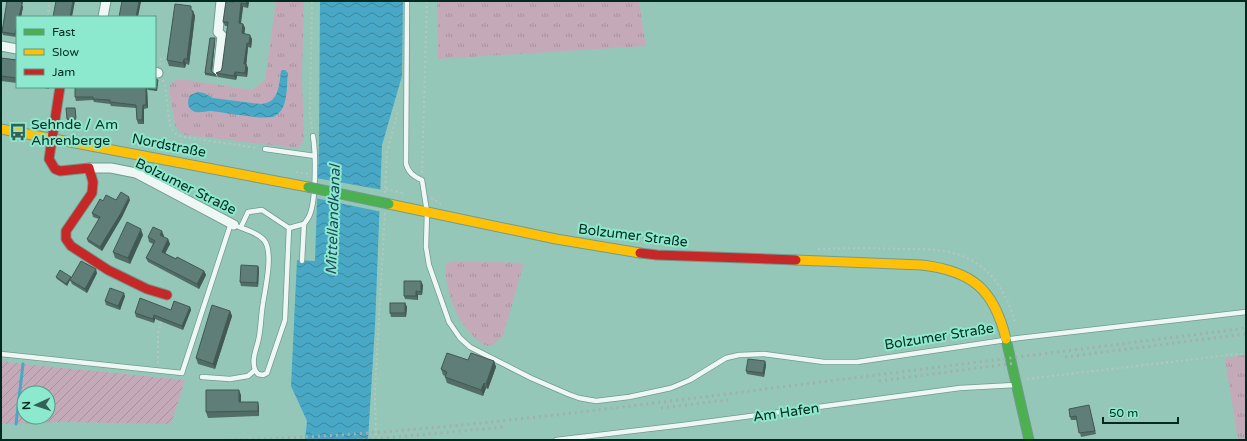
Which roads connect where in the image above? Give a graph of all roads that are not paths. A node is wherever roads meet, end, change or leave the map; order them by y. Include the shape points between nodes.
1 (106, 1) edge
2 (221, 1) edge
3 (407, 1) edge
4 (103, 16) edge
5 (1, 46) edge
6 (16, 49) edge
7 (218, 71) edge
8 (60, 88) edge
9 (1, 129) edge
10 (313, 136) road end
11 (51, 138) junction
12 (265, 149) road end
13 (315, 156) junction
14 (89, 168) junction
15 (308, 187) joint
16 (427, 212) junction
17 (304, 224) junction
18 (235, 225) junction
19 (289, 228) junction
20 (302, 260) dead end
21 (167, 295) dead end
22 (1246, 312) edge
23 (1006, 340) junction
24 (1, 354) edge
25 (255, 370) junction
26 (202, 377) dead end
27 (1016, 382) junction
28 (556, 440) edge
29 (1029, 440) edge

1 - 4 street
2 - 7 street via 218,32 222,36
3 - 16 lane via 406,164 408,171 422,180
5 - 6 street
8 - 11 main road
9 - 11 main road, Nordstraße
10 - 13 lane
11 - 14 main road via 49,159 55,169 66,171
11 - 15 main road, Nordstraße
12 - 13 lane
13 - 17 lane via 313,204
14 - 18 street, Bolzumer Straße via 111,168 136,173
14 - 21 main road via 93,191 66,231 66,239 76,250 108,270
15 - 16 main road, Bolzumer Straße, bridge
16 - 23 main road, Bolzumer Straße via 579,244 657,255 937,266 960,273 983,289 992,301
16 - 23 lane, Bolzumer Straße via 426,247 429,265 449,322 460,338 486,356 579,398 609,400 671,388 690,380 726,358 739,355 764,354 824,362 858,362
17 - 19 lane
17 - 20 lane
18 - 19 lane via 248,212 262,210
18 - 24 lane via 182,373
18 - 25 lane, Bolzumer Straße via 258,235 266,245 268,253 259,338 254,351
19 - 25 lane via 285,320 267,373 258,374
22 - 23 lane
23 - 27 main road
25 - 26 lane via 248,376 230,379
27 - 28 lane, Am Hafen
27 - 29 main road

